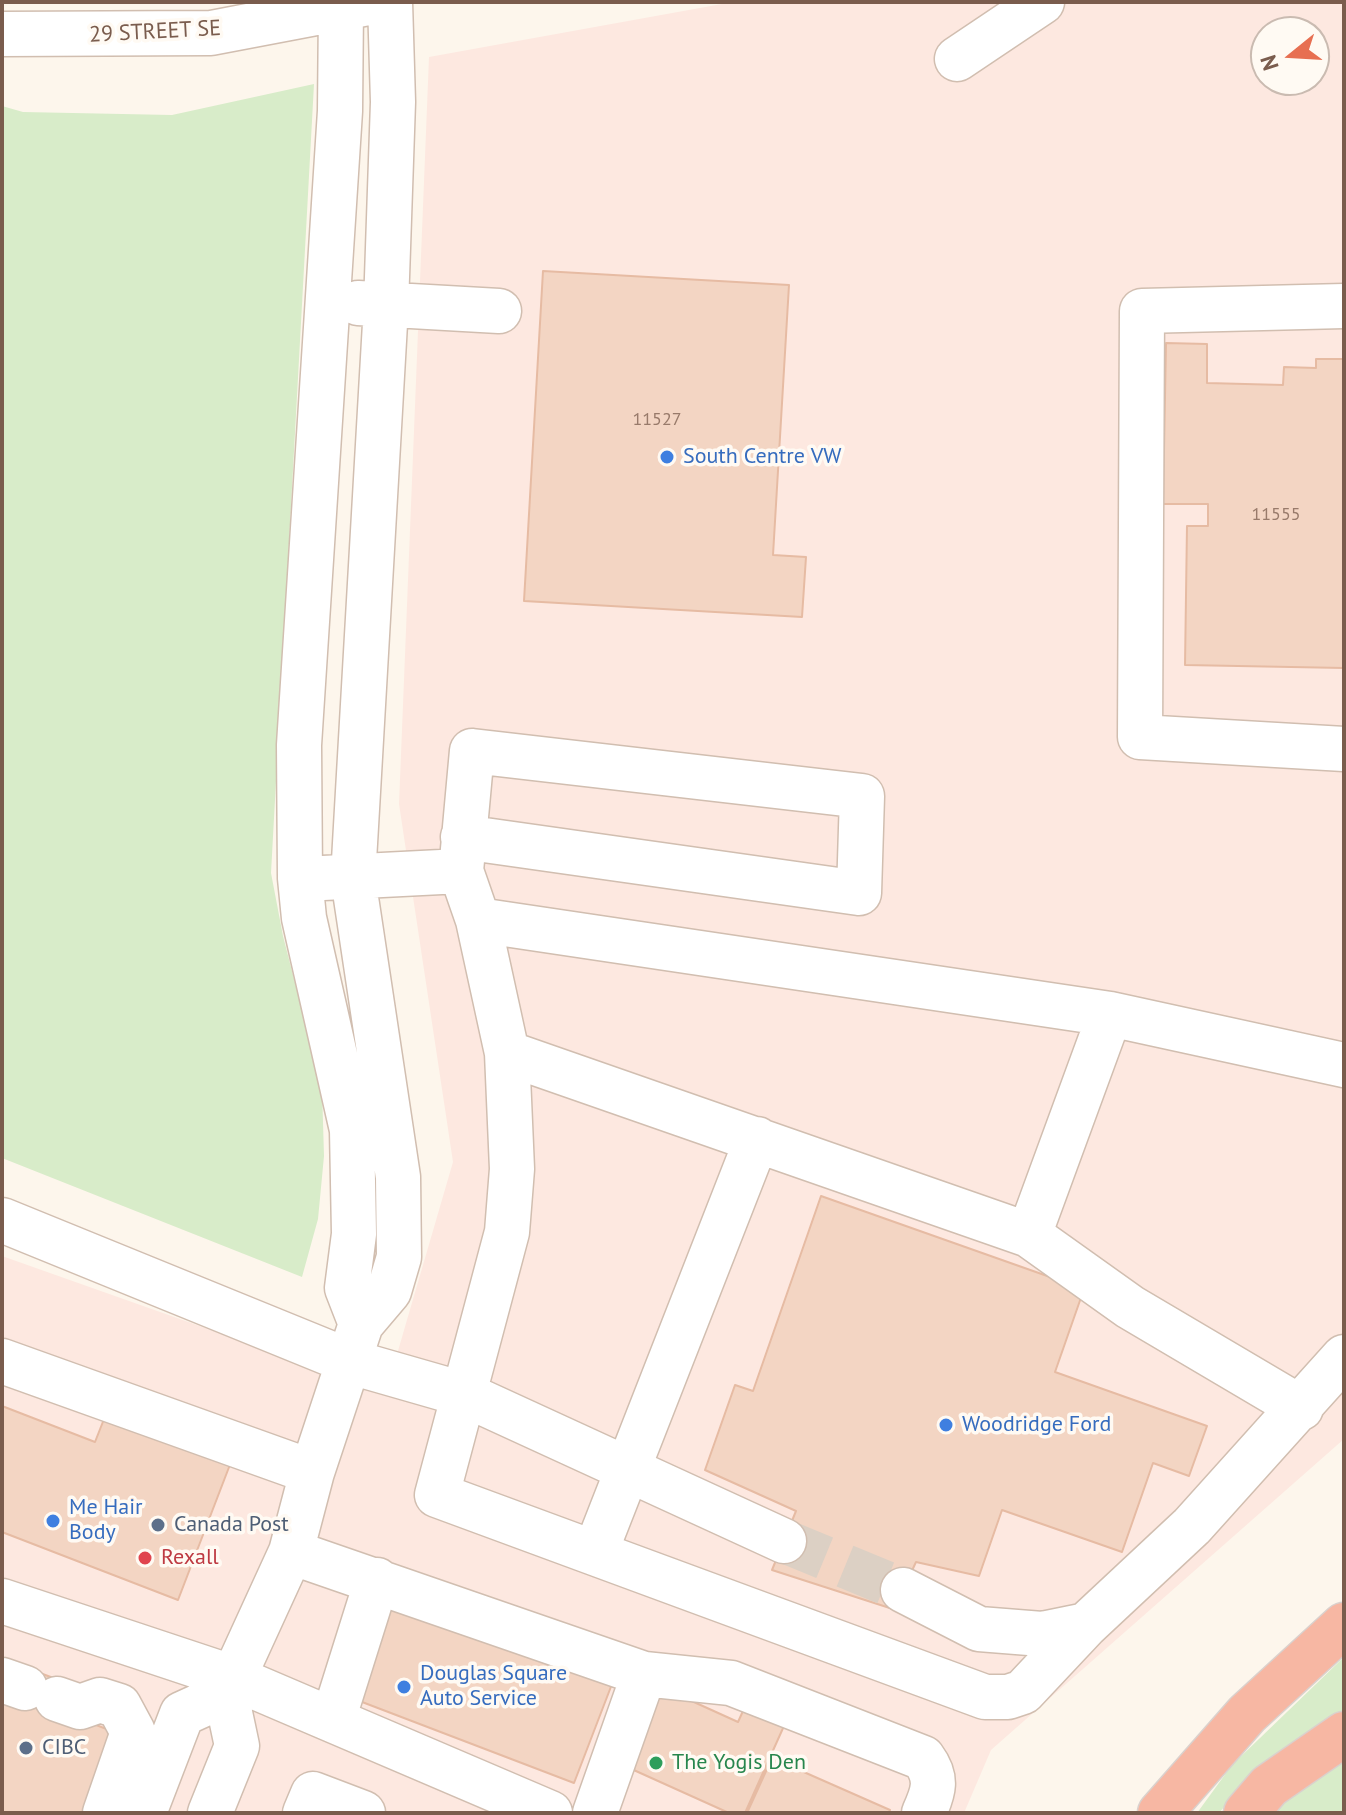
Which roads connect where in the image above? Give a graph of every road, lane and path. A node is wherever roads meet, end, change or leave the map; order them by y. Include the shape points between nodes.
1 (22, 2) edge
2 (390, 2) edge
3 (1042, 2) edge
4 (358, 5) edge
5 (182, 18) edge
6 (2, 34) edge
7 (75, 36) junction
8 (957, 59) dead end
9 (329, 300) junction
10 (386, 306) junction
11 (1344, 306) edge
12 (499, 311) dead end
13 (1344, 749) edge
14 (462, 854) junction
15 (300, 878) junction
16 (353, 878) junction
17 (478, 920) junction
18 (1110, 1014) junction
19 (507, 1053) junction
20 (1344, 1065) edge
21 (757, 1139) junction
22 (2, 1220) edge
23 (1029, 1235) junction
24 (356, 1343) junction
25 (1344, 1357) edge
26 (2, 1361) edge
27 (466, 1395) junction
28 (1301, 1408) junction
29 (629, 1471) junction
30 (312, 1472) junction
31 (784, 1541) tunnel mouth
32 (291, 1552) junction
33 (595, 1553) junction
34 (377, 1580) junction
35 (903, 1590) tunnel mouth
36 (2, 1601) edge
37 (1086, 1625) junction
38 (1344, 1625) edge
39 (644, 1674) junction
40 (230, 1686) junction
41 (28, 1689) edge
42 (333, 1720) junction
43 (1344, 1734) edge
44 (309, 1804) edge
45 (1167, 1807) edge
46 (105, 1813) edge
47 (144, 1813) edge
48 (210, 1813) edge
49 (363, 1813) edge
50 (550, 1813) edge
51 (595, 1813) edge
52 (924, 1813) edge
53 (1246, 1813) edge

1 - 7 street, 29 STREET SE
2 - 10 street via 393,102
3 - 8 street
4 - 5 street, 29 STREET SE via 211,33
4 - 9 street via 340,111
5 - 7 street, 29 STREET SE
6 - 7 street, 29 STREET SE
9 - 10 street
9 - 15 street via 299,745
10 - 12 street
10 - 16 street
11 - 13 street via 1142,311 1140,737
14 - 14 street via 472,751 862,796 859,893
14 - 16 street
14 - 17 street
15 - 16 street
15 - 24 street via 304,918 352,1130 354,1234 347,1288
16 - 24 street via 398,1177 399,1257 389,1291
17 - 18 street
17 - 19 street
18 - 20 street
18 - 23 street
19 - 21 street
19 - 27 street via 512,1169 507,1232
21 - 23 street
21 - 29 street
22 - 24 street
23 - 28 street via 1130,1307
24 - 27 street
24 - 30 street
25 - 28 street
26 - 30 street
27 - 29 street
27 - 33 street via 437,1495
28 - 37 street via 1192,1526
29 - 31 street
29 - 33 street
30 - 32 street
32 - 34 street
32 - 40 street
33 - 37 street via 985,1697 1023,1692
34 - 39 street
34 - 42 street
35 - 37 street via 979,1629 1042,1634
36 - 40 street
38 - 45 highway via 1247,1714
39 - 51 street
39 - 52 street via 731,1683 923,1758 934,1772
40 - 42 street
40 - 47 street via 182,1714
40 - 48 street via 237,1746
41 - 46 street via 80,1707 100,1700 119,1706 133,1732
42 - 50 street
43 - 53 highway via 1269,1786
44 - 49 street

